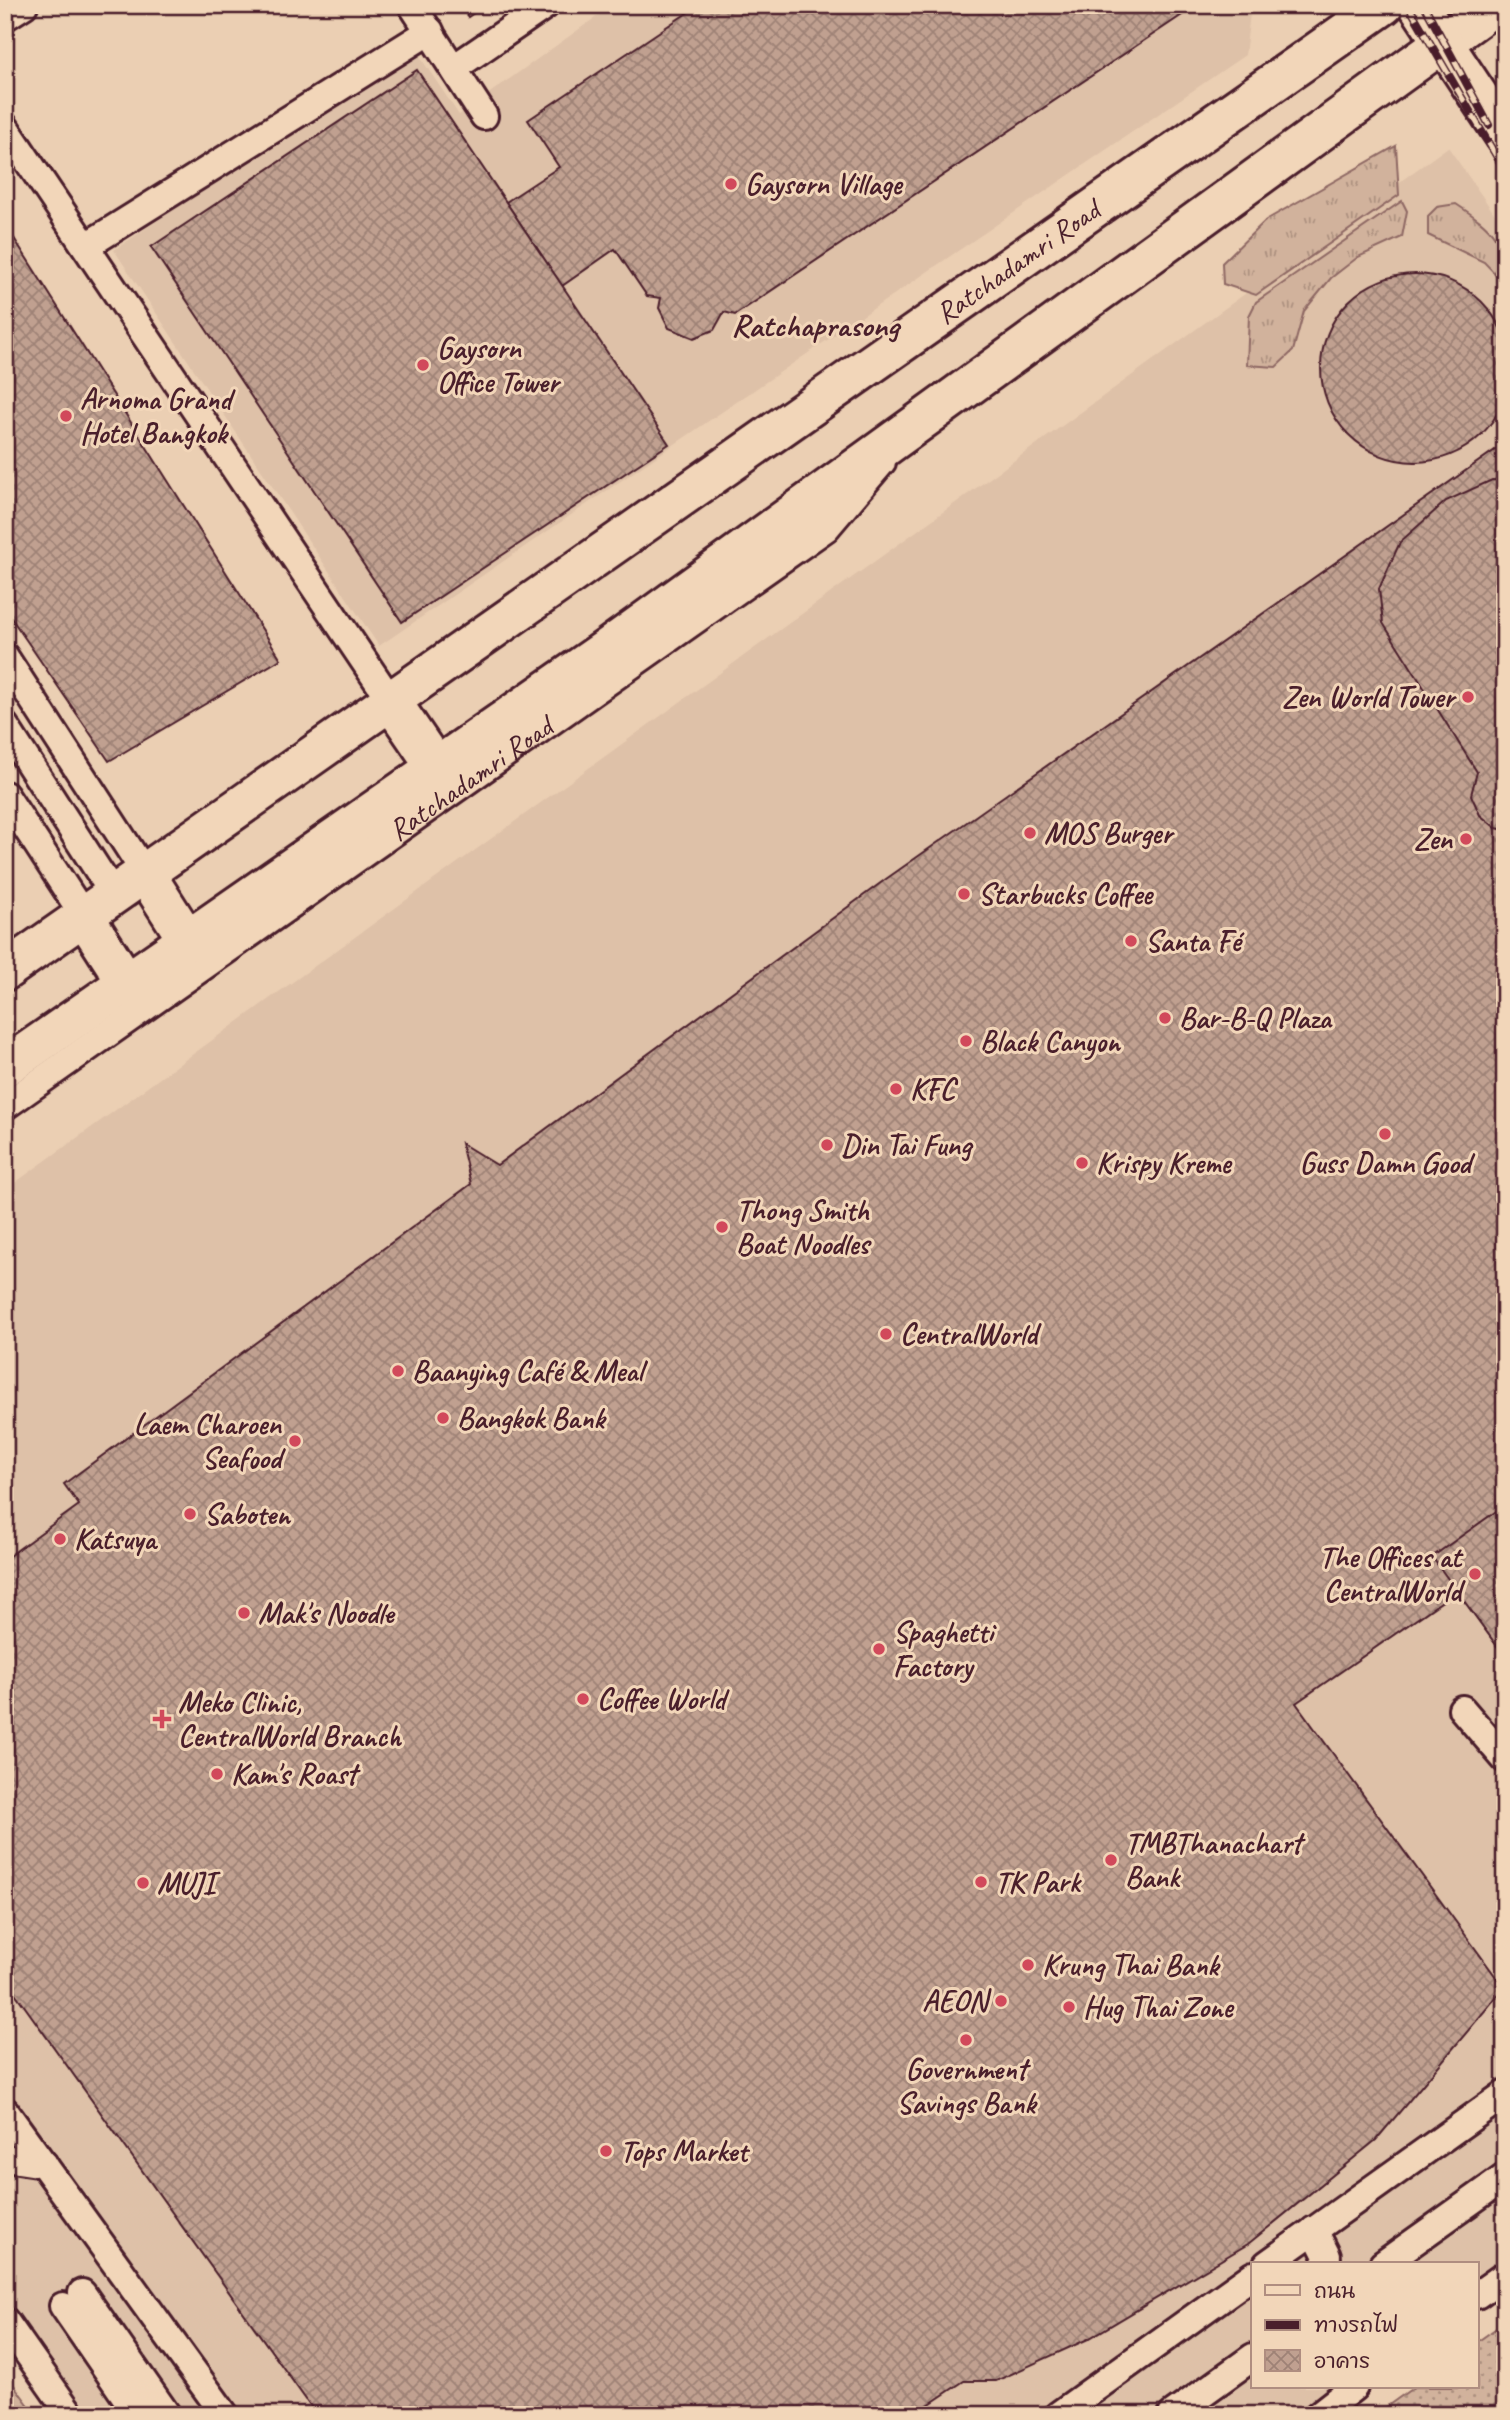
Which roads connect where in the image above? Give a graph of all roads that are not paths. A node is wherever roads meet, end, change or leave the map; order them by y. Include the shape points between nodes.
1 (24, 5) edge
2 (412, 5) edge
3 (546, 5) edge
4 (1384, 5) edge
5 (1418, 5) edge
6 (1495, 5) edge
7 (5, 18) edge
8 (430, 32) junction
9 (1443, 44) junction
10 (454, 68) junction
11 (484, 116) dead end
12 (5, 127) edge
13 (1505, 136) edge
14 (86, 246) junction
15 (913, 426) junction
16 (5, 657) edge
17 (387, 694) junction
18 (5, 726) edge
19 (436, 767) junction
20 (5, 795) edge
21 (141, 867) junction
22 (95, 899) junction
23 (187, 940) junction
24 (5, 953) edge
25 (5, 971) edge
26 (127, 983) junction
27 (5, 1067) edge
28 (5, 1106) edge
29 (1462, 1709) dead end
30 (1505, 1759) edge
31 (1505, 2094) edge
32 (6, 2113) edge
33 (5, 2158) edge
34 (44, 2164) junction
35 (1505, 2177) edge
36 (1314, 2230) junction
37 (1270, 2262) edge
38 (1326, 2262) edge
39 (1385, 2262) edge
40 (1505, 2275) edge
41 (1251, 2276) edge
42 (1478, 2294) edge
43 (5, 2321) edge
44 (1251, 2358) edge
45 (1353, 2388) edge
46 (71, 2415) edge
47 (138, 2415) edge
48 (167, 2415) edge
49 (225, 2415) edge
50 (1058, 2415) edge
51 (1172, 2415) edge
52 (1318, 2415) edge

1 - 7 lane
2 - 8 lane
3 - 10 lane
4 - 17 main road, Ratchadamri Road via 513,616
5 - 9 main road
6 - 9 main road, Ratchadamri Road
8 - 10 lane
8 - 14 lane
9 - 13 main road
9 - 15 main road, Ratchadamri Road
10 - 11 lane
12 - 14 lane
14 - 17 lane
15 - 19 main road, Ratchadamri Road
15 - 28 lane, Ratchadamri Road via 826,528
16 - 21 lane
17 - 19 main road
17 - 21 main road, Ratchadamri Road
18 - 22 lane
19 - 23 main road, Ratchadamri Road
20 - 22 lane
21 - 22 main road, Ratchadamri Road
21 - 23 main road
22 - 24 lane, Ratchadamri Road
22 - 25 main road, Ratchadamri Road
22 - 26 main road
23 - 26 main road, Ratchadamri Road
26 - 27 main road, Ratchadamri Road
29 - 30 lane
31 - 36 lane
32 - 34 lane
33 - 34 lane
34 - 49 lane
35 - 39 lane
36 - 37 lane
36 - 38 lane
40 - 42 lane
41 - 50 lane
43 - 46 lane
44 - 51 lane
45 - 52 lane
47 - 48 lane via 72,2300

